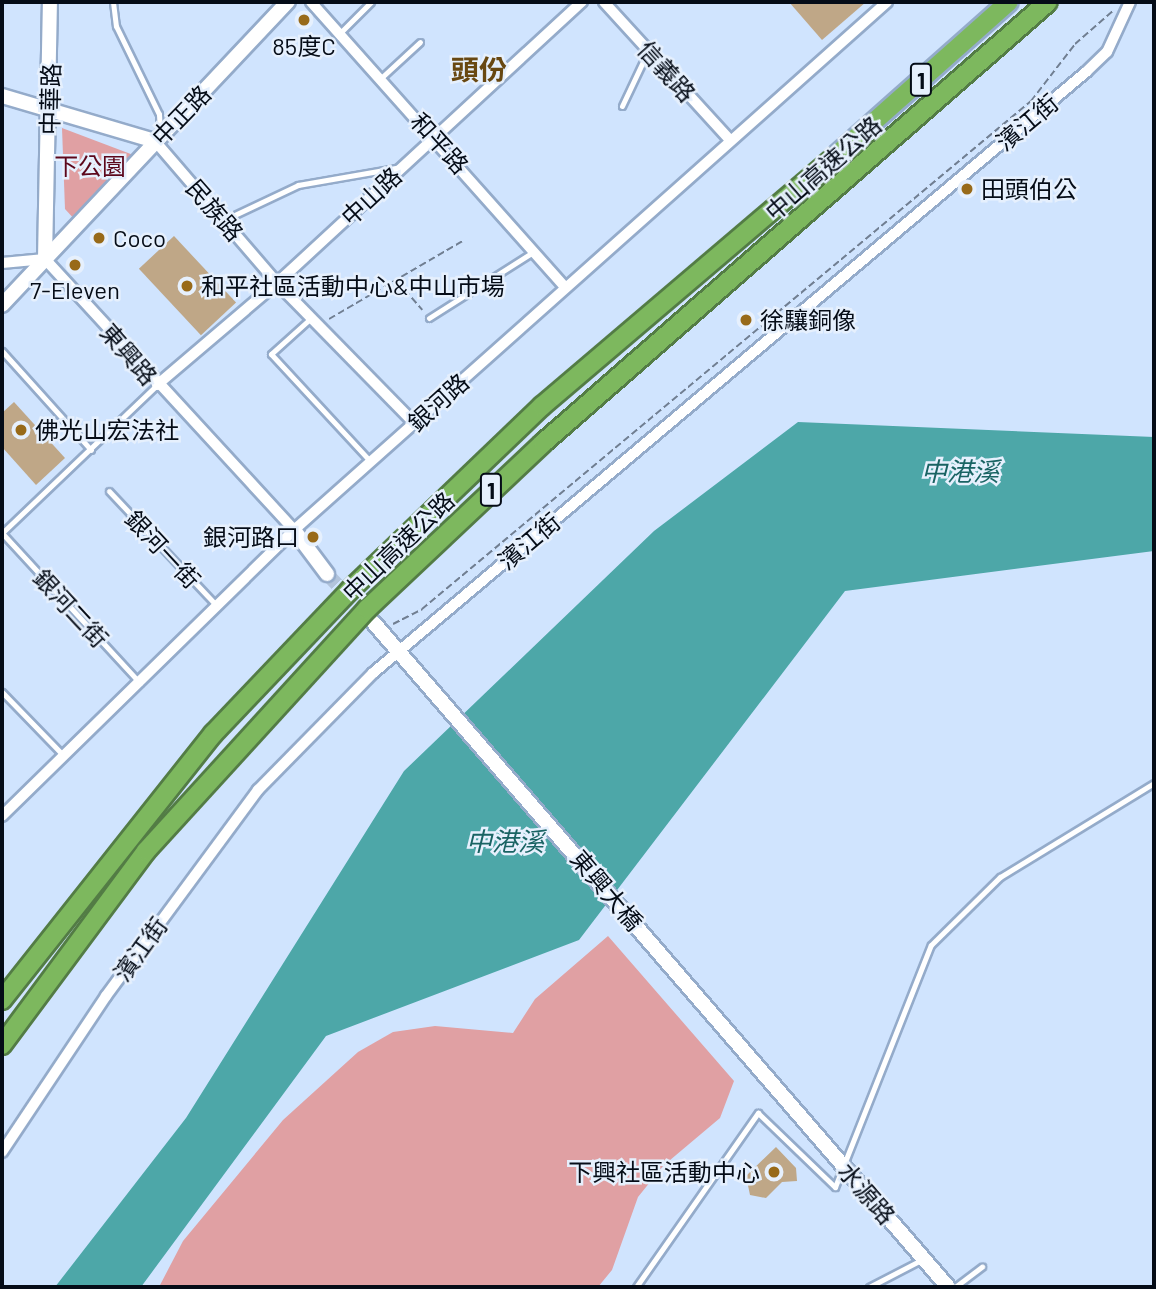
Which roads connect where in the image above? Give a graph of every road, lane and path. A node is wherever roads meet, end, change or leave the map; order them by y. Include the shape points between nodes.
1 (50, 2) edge
2 (113, 2) edge
3 (288, 2) edge
4 (311, 2) edge
5 (372, 2) edge
6 (582, 2) edge
7 (604, 2) edge
8 (886, 2) edge
9 (1009, 2) edge
10 (1048, 2) edge
11 (1121, 2) edge
12 (1130, 2) edge
13 (340, 33) junction
14 (420, 42) dead end
15 (648, 51) junction
16 (381, 78) junction
17 (2, 96) edge
18 (622, 106) dead end
19 (50, 108) junction
20 (435, 137) junction
21 (730, 140) junction
22 (155, 141) junction
23 (403, 166) junction
24 (224, 220) junction
25 (464, 240) dead end
26 (536, 250) junction
27 (45, 259) junction
28 (2, 263) edge
29 (398, 281) junction
30 (277, 284) junction
31 (565, 287) junction
32 (2, 305) edge
33 (429, 318) joint
34 (314, 321) junction
35 (2, 351) edge
36 (157, 385) junction
37 (415, 424) junction
38 (91, 450) junction
39 (371, 462) junction
40 (109, 491) dead end
41 (294, 530) junction
42 (2, 533) edge
43 (327, 574) tunnel mouth
44 (218, 607) junction
45 (378, 627) joint
46 (402, 648) junction
47 (140, 683) junction
48 (2, 692) edge
49 (64, 756) junction
50 (1154, 783) edge
51 (2, 816) edge
52 (2, 1000) edge
53 (2, 1045) edge
54 (785, 1099) joint
55 (2, 1152) edge
56 (844, 1167) junction
57 (924, 1259) junction
58 (982, 1267) dead end
59 (636, 1287) edge
60 (869, 1287) edge
61 (948, 1287) edge
62 (955, 1287) edge

1 - 19 street, 中華路
2 - 22 lane via 116,26 159,114
3 - 22 street, 中正路
4 - 13 street, 和平路
5 - 13 lane
6 - 20 street, 中山路
7 - 15 street, 信義路
8 - 21 street, 銀河路
9 - 52 highway, 中山高速公路 / 1, bridge via 542,406 350,590 213,734
10 - 53 highway, 中山高速公路 / 1, bridge via 543,443 376,600 146,851
11 - 45 path via 1074,44 1031,101 422,609
12 - 46 street, 濱江街 via 1107,52 1086,72
13 - 16 street, 和平路
14 - 16 lane
15 - 18 lane
15 - 21 street, 信義路
16 - 20 street, 和平路
17 - 19 street
19 - 22 street
19 - 27 street, 中華路
20 - 23 street, 中山路
20 - 26 street, 和平路
21 - 31 street, 銀河路
22 - 24 street, 民族路
22 - 27 street, 中正路
23 - 24 lane via 298,184
23 - 30 street, 中山路
24 - 30 street, 民族路
25 - 29 path
26 - 31 street, 和平路
26 - 33 lane
27 - 28 street
27 - 32 street
27 - 36 street, 東興路
29 - 33 path
29 - 34 path
30 - 34 street, 民族路
30 - 36 street, 中山路
31 - 37 street, 銀河路
34 - 37 street, 民族路
34 - 39 lane via 271,354
35 - 38 lane
36 - 38 lane
36 - 41 street, 東興路
37 - 39 street, 銀河路
38 - 42 lane
39 - 41 street, 銀河路
40 - 44 lane, 銀河一街
41 - 43 street, 東興路
41 - 44 street, 銀河路
42 - 47 lane, 銀河二街
44 - 47 street, 銀河路
45 - 46 street, 東興大橋
46 - 54 street, 東興大橋
46 - 55 street, 濱江街 via 258,790 106,996
47 - 49 street, 銀河路
48 - 49 lane
49 - 51 street, 銀河路
50 - 56 lane via 1000,877 931,944
54 - 56 street, 水源路
56 - 57 street, 水源路
56 - 59 lane via 835,1187 758,1113
57 - 60 lane
57 - 61 street, 水源路
58 - 62 lane

